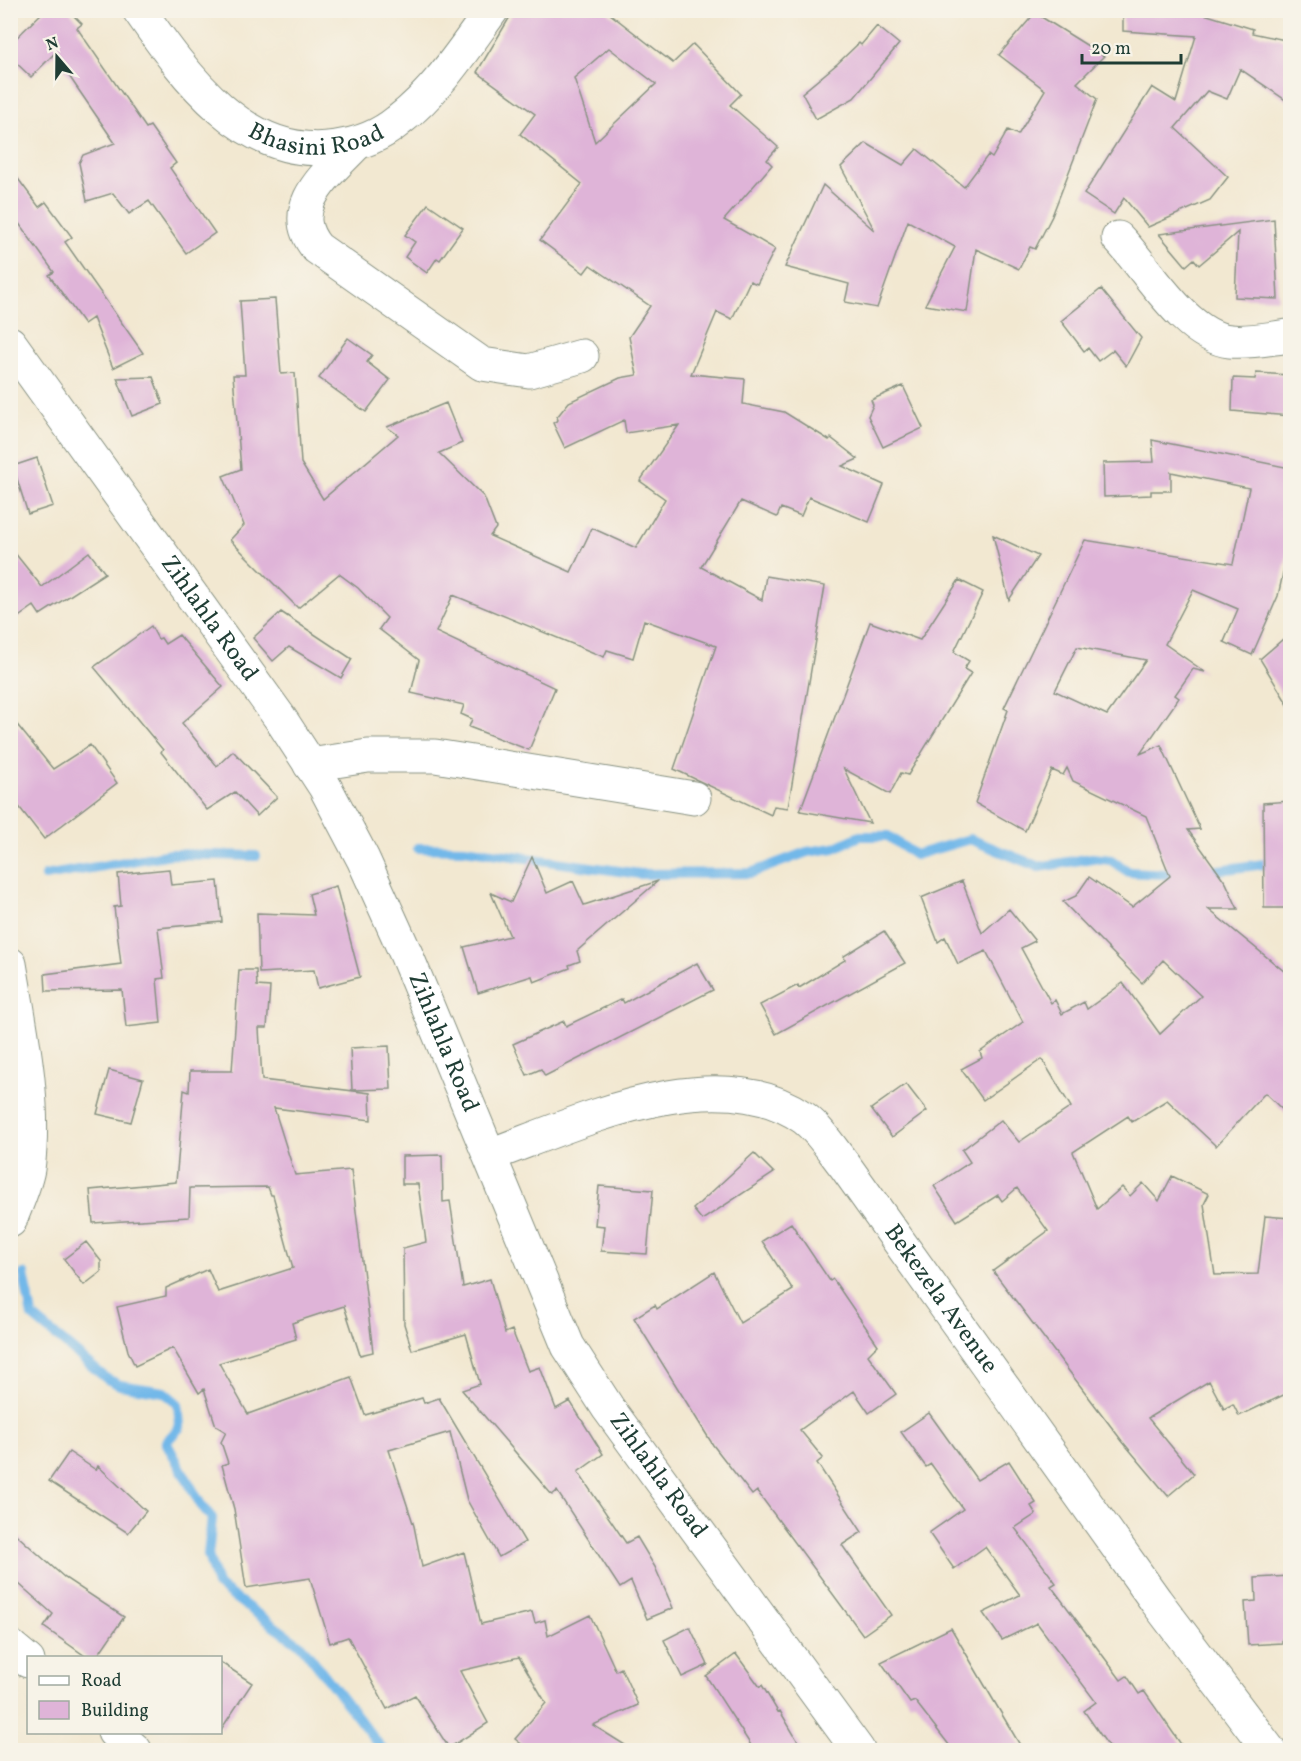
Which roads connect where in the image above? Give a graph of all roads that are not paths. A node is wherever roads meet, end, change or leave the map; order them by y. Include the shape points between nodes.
1 (139, 10) edge
2 (492, 10) edge
3 (356, 144) junction
4 (1118, 238) dead end
5 (1290, 336) edge
6 (10, 343) edge
7 (582, 356) dead end
8 (310, 765) junction
9 (694, 798) dead end
10 (10, 964) edge
11 (490, 1155) junction
12 (10, 1221) edge
13 (10, 1646) edge
14 (27, 1660) edge
15 (116, 1734) edge
16 (135, 1750) edge
17 (858, 1750) edge
18 (1269, 1750) edge

1 - 3 street, Bhasini Road via 194,83 241,125 268,141 302,149
2 - 3 street, Bhasini Road via 425,98 397,123
3 - 7 street via 312,191 305,207 307,232 317,248 482,364 529,370
4 - 5 street via 1202,330 1230,341
6 - 8 street, Zihlahla Road
8 - 9 street via 368,756 435,756
8 - 11 street, Zihlahla Road via 363,859
10 - 12 street via 30,1114 28,1170
11 - 17 street, Zihlahla Road via 568,1346 608,1408
11 - 18 street, Bekezela Avenue via 622,1107 692,1094 741,1094 778,1104 805,1119 845,1166 1156,1601
13 - 14 street
15 - 16 street

